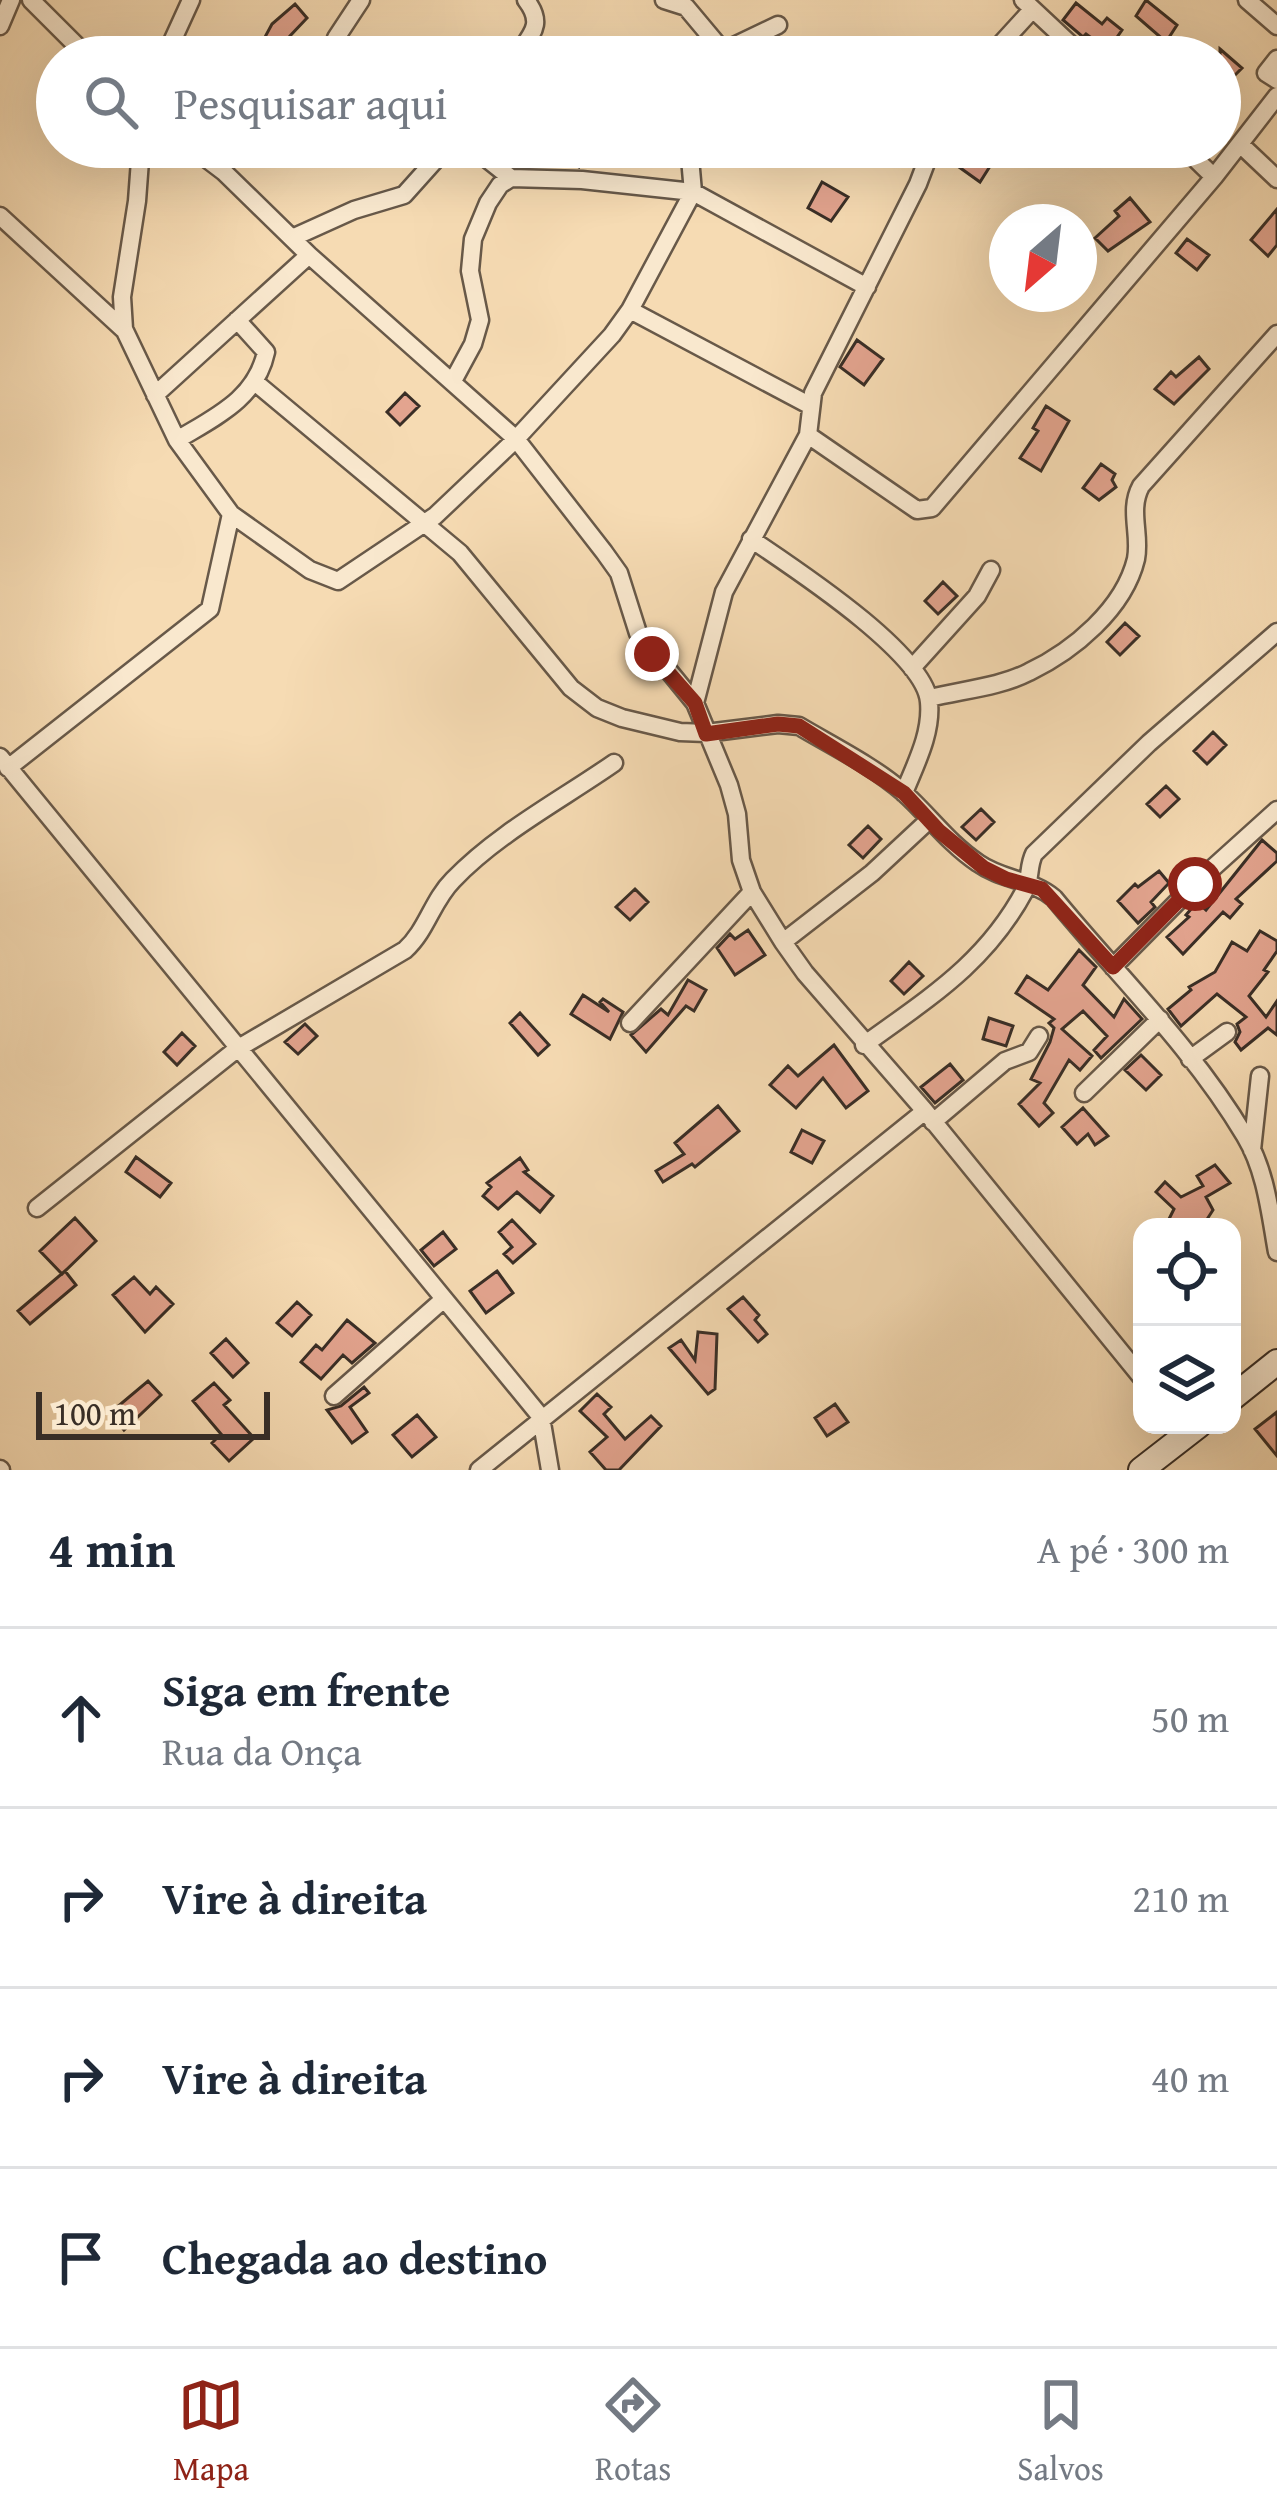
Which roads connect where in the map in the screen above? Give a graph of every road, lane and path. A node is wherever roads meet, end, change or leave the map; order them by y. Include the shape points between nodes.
1 (11, 0) edge
2 (31, 0) edge
3 (190, 0) edge
4 (361, 0) edge
5 (526, 0) edge
6 (664, 0) edge
7 (1247, 0) edge
8 (1027, 5) edge
9 (778, 25) dead end
10 (0, 26) edge
11 (1277, 26) edge
12 (67, 36) edge
13 (174, 36) edge
14 (337, 36) edge
15 (529, 36) edge
16 (705, 36) edge
17 (755, 36) edge
18 (1004, 36) edge
19 (1061, 36) edge
20 (1277, 59) edge
21 (1277, 80) edge
22 (1277, 96) edge
23 (1241, 143) edge
24 (1241, 145) edge
25 (138, 168) edge
26 (219, 168) edge
27 (428, 168) edge
28 (499, 168) edge
29 (691, 168) edge
30 (922, 168) edge
31 (1205, 168) edge
32 (1221, 168) edge
33 (1214, 177) junction
34 (512, 178) junction
35 (1277, 179) edge
36 (693, 192) junction
37 (0, 216) edge
38 (292, 238) junction
39 (309, 255) junction
40 (867, 286) junction
41 (630, 310) junction
42 (237, 320) junction
43 (124, 329) junction
44 (1277, 334) edge
45 (453, 381) junction
46 (256, 383) junction
47 (155, 395) junction
48 (809, 405) junction
49 (808, 435) junction
50 (516, 439) junction
51 (177, 440) junction
52 (231, 514) junction
53 (424, 523) junction
54 (752, 539) junction
55 (991, 570) dead end
56 (1277, 632) edge
57 (912, 668) junction
58 (930, 698) junction
59 (695, 703) junction
60 (706, 734) junction
61 (4, 763) edge
62 (614, 764) dead end
63 (904, 793) junction
64 (1277, 810) edge
65 (929, 820) junction
66 (1029, 883) junction
67 (752, 892) junction
68 (783, 942) junction
69 (1113, 967) junction
70 (1160, 1019) junction
71 (630, 1022) dead end
72 (1227, 1033) dead end
73 (1039, 1036) dead end
74 (864, 1045) junction
75 (237, 1049) junction
76 (1190, 1059) junction
77 (1260, 1076) dead end
78 (1084, 1093) dead end
79 (929, 1116) junction
80 (1252, 1151) junction
81 (38, 1208) dead end
82 (1277, 1252) edge
83 (444, 1299) junction
84 (1277, 1362) edge
85 (1133, 1367) edge
86 (1241, 1391) edge
87 (334, 1396) dead end
88 (541, 1417) junction
89 (1183, 1434) edge
90 (1151, 1467) edge
91 (479, 1470) edge
92 (550, 1470) edge

1 - 10 street
2 - 12 street
3 - 13 street
4 - 14 street
5 - 15 street via 537,23
6 - 16 street via 686,8
7 - 11 street
8 - 18 street
8 - 19 street
9 - 17 street
20 - 21 street via 1266,74
22 - 23 street
24 - 35 street
25 - 43 street
26 - 38 street
27 - 38 street via 404,195
28 - 34 street
29 - 36 street
30 - 40 street
31 - 33 street
32 - 33 street
33 - 49 street via 932,508 917,510
34 - 36 street
34 - 45 street via 488,203 472,239 480,320
36 - 40 street
36 - 41 street
37 - 43 street
38 - 39 street
39 - 42 street
39 - 45 street
40 - 48 street
41 - 48 street
41 - 50 street
42 - 46 street via 266,352
42 - 47 street
43 - 47 street
44 - 58 street via 1141,486 1133,504 1136,560 1107,614 1028,673
45 - 50 street
46 - 51 street
46 - 53 street
47 - 51 street
48 - 49 street
49 - 54 street
50 - 53 street
50 - 59 street via 619,573 638,633
51 - 52 street
52 - 53 street via 338,581
52 - 61 street via 210,609
53 - 60 street via 597,708
54 - 57 street via 830,592
54 - 59 street via 724,592
55 - 57 street
56 - 66 street via 1060,825 1034,854
57 - 58 street
58 - 63 street via 928,729
59 - 60 street
60 - 63 street via 799,726
60 - 67 street via 729,785
61 - 75 street
62 - 75 street via 484,852 436,900 405,950
63 - 65 street
64 - 69 street
65 - 66 street via 984,868
65 - 68 street
66 - 69 street via 1054,898
66 - 74 street via 980,957
67 - 68 street
67 - 71 street
68 - 74 street
69 - 70 street
70 - 76 street
70 - 78 street
72 - 76 street
73 - 79 street via 1029,1052
74 - 79 street
75 - 81 street
75 - 83 street
76 - 80 street
77 - 80 street
79 - 85 street
79 - 88 street
80 - 82 street
83 - 87 street
83 - 88 street
84 - 86 main road
88 - 91 street
88 - 92 street
89 - 90 main road

